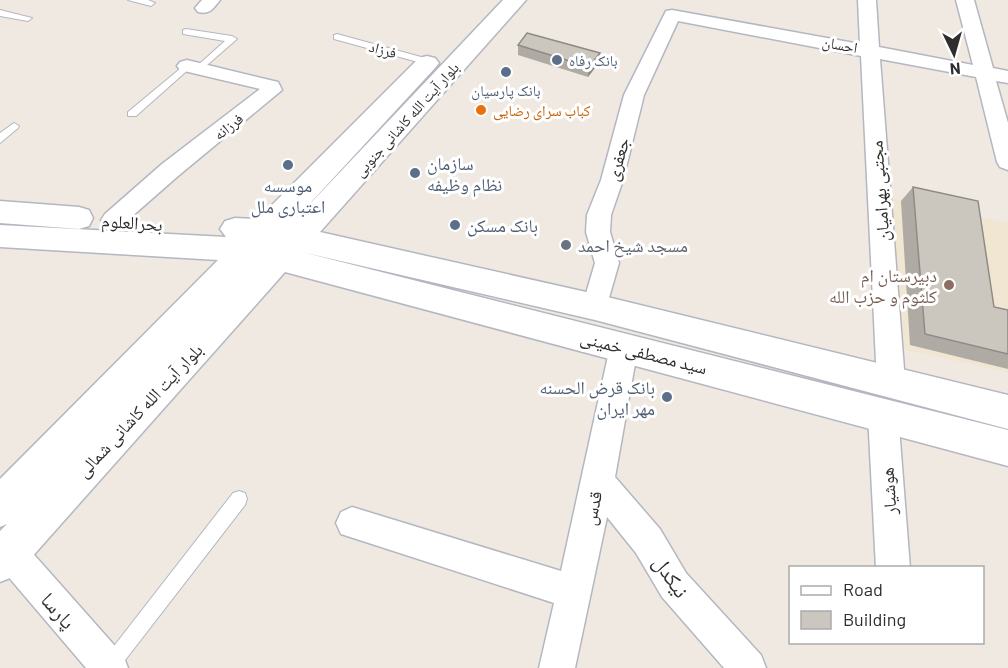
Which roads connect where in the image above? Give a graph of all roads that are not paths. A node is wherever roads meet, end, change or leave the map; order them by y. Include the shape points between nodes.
1 (132, 0) edge
2 (488, 0) edge
3 (515, 0) edge
4 (867, 0) edge
5 (965, 0) edge
6 (151, 3) dead end
7 (0, 13) edge
8 (672, 15) joint
9 (28, 18) dead end
10 (186, 32) dead end
11 (337, 37) dead end
12 (870, 50) junction
13 (429, 62) junction
14 (193, 67) junction
15 (984, 72) junction
16 (1008, 77) edge
17 (132, 114) dead end
18 (14, 126) dead end
19 (0, 139) edge
20 (1008, 162) edge
21 (0, 212) edge
22 (113, 220) junction
23 (0, 236) edge
24 (272, 245) junction
25 (594, 307) junction
26 (624, 347) junction
27 (887, 398) junction
28 (1008, 412) edge
29 (1008, 448) edge
30 (598, 482) junction
31 (4, 498) edge
32 (239, 499) dead end
33 (351, 523) dead end
34 (4, 556) edge
35 (893, 566) edge
36 (574, 592) junction
37 (109, 667) edge
38 (557, 668) edge
39 (748, 668) edge

1 - 6 lane
2 - 13 main road, بلوار آیت الله کاشانی جنوبی
3 - 24 main road, بلوار آیت الله کاشانی جنوبی
4 - 12 street, مجتبی بهرامیان
5 - 15 street
7 - 9 lane
8 - 12 street, احسان
8 - 25 street, جعفری via 634,94 599,215 598,232 607,263
10 - 14 lane via 232,39
11 - 13 lane, فرزاد
12 - 15 street, احسان
12 - 27 street, مجتبی بهرامیان
13 - 24 main road, بلوار آیت الله کاشانی جنوبی
14 - 17 lane
14 - 22 street, فرزانه via 271,86 272,90
15 - 16 street, احسان
15 - 20 street
18 - 19 lane
21 - 22 main road, بحرالعلوم
22 - 24 main road, بحرالعلوم
23 - 24 main road, بحرالعلوم
24 - 25 main road, سید مصطفی خمینی
24 - 26 main road, سید مصطفی خمینی
24 - 31 main road, بلوار آیت الله کاشانی شمالی
24 - 34 main road, بلوار آیت الله کاشانی شمالی
25 - 27 main road, سید مصطفی خمینی
26 - 27 main road, سید مصطفی خمینی
26 - 30 street, قدس
27 - 28 main road, سید مصطفی خمینی
27 - 29 main road, سید مصطفی خمینی
27 - 35 street, هوشیار
30 - 36 street, قدس
30 - 39 street, نیکدل via 648,541 674,585
32 - 37 lane
33 - 36 street
34 - 37 street, پارسا
36 - 38 street, قدس

